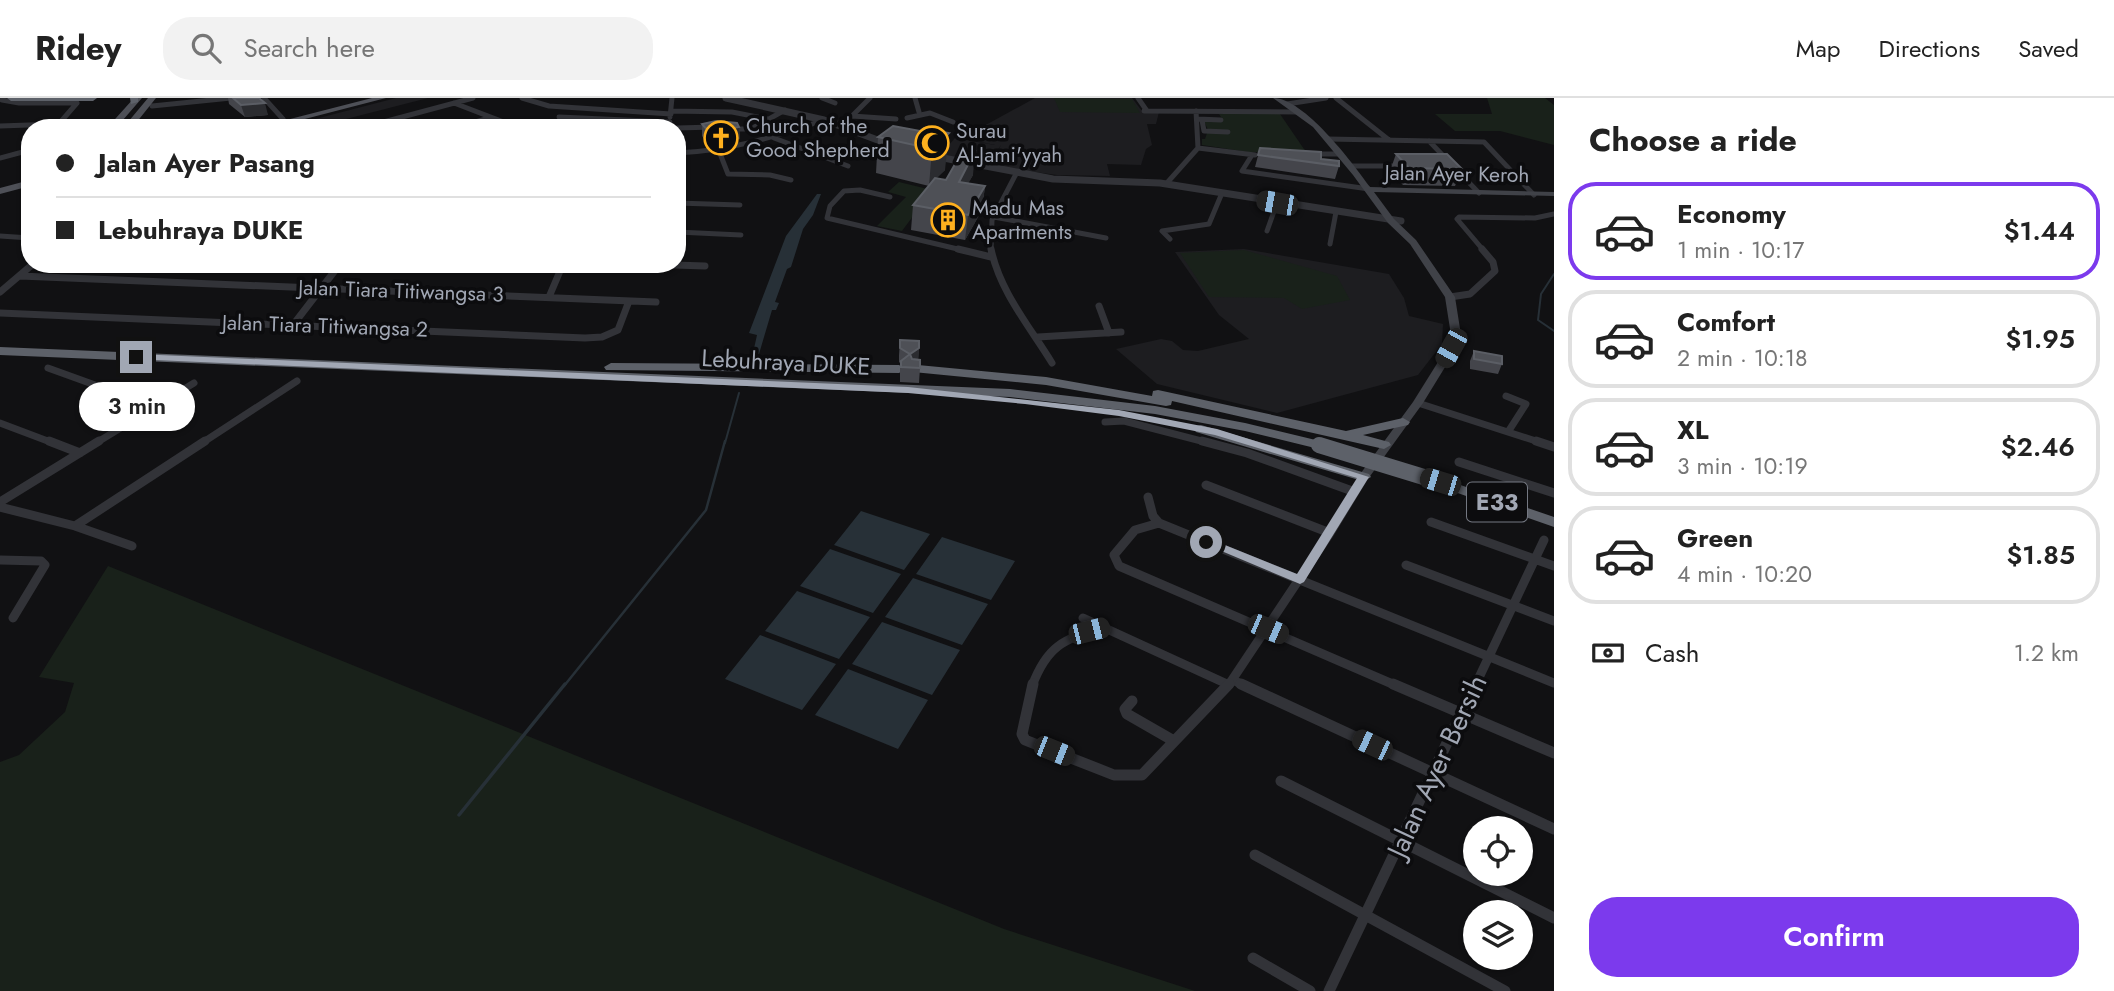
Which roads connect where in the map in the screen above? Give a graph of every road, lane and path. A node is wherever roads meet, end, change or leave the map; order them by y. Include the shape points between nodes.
1 (93, 98) edge
2 (144, 98) edge
3 (159, 98) edge
4 (186, 98) edge
5 (231, 98) edge
6 (264, 98) edge
7 (365, 98) edge
8 (382, 98) edge
9 (473, 98) edge
10 (522, 98) edge
11 (672, 98) edge
12 (726, 98) edge
13 (861, 98) edge
14 (915, 98) edge
15 (1138, 98) edge
16 (1276, 98) edge
17 (1326, 98) edge
18 (1336, 98) edge
19 (6, 99) edge
20 (136, 99) edge
21 (870, 99) edge
22 (152, 102) edge
23 (1287, 102) edge
24 (454, 103) junction
25 (182, 104) junction
26 (563, 107) junction
27 (785, 110) junction
28 (1196, 111) junction
29 (919, 112) junction
30 (1299, 112) junction
31 (671, 113) junction
32 (852, 116) junction
33 (559, 117) joint
34 (489, 118) junction
35 (64, 119) edge
36 (121, 119) edge
37 (123, 119) edge
38 (136, 119) edge
39 (142, 119) edge
40 (286, 119) edge
41 (291, 119) edge
42 (291, 119) edge
43 (394, 119) edge
44 (486, 119) edge
45 (492, 119) edge
46 (587, 119) edge
47 (670, 119) edge
48 (768, 119) junction
49 (824, 120) junction
50 (1199, 120) junction
51 (1221, 120) dead end
52 (953, 122) dead end
53 (837, 124) junction
54 (0, 127) edge
55 (21, 127) edge
56 (686, 128) edge
57 (1228, 132) dead end
58 (774, 138) junction
59 (1332, 139) junction
60 (1389, 140) junction
61 (1429, 141) junction
62 (898, 147) edge
63 (1198, 148) junction
64 (719, 151) junction
65 (21, 152) edge
66 (686, 152) edge
67 (922, 153) edge
68 (1300, 154) edge
69 (1341, 154) junction
70 (1252, 155) junction
71 (1261, 155) edge
72 (0, 158) edge
73 (848, 166) dead end
74 (1355, 166) junction
75 (1416, 166) edge
76 (1441, 166) edge
77 (1454, 166) junction
78 (1016, 174) junction
79 (791, 180) dead end
80 (21, 183) edge
81 (1166, 184) junction
82 (0, 188) edge
83 (1375, 190) junction
84 (1478, 192) junction
85 (1222, 193) junction
86 (1537, 193) junction
87 (1554, 194) edge
88 (890, 197) dead end
89 (686, 203) edge
90 (1277, 203) junction
91 (740, 205) dead end
92 (1336, 212) junction
93 (1554, 214) edge
94 (994, 217) junction
95 (1398, 223) junction
96 (1267, 231) dead end
97 (686, 232) edge
98 (741, 235) dead end
99 (0, 236) edge
100 (21, 237) edge
101 (1106, 238) dead end
102 (1170, 239) dead end
103 (1330, 244) dead end
104 (991, 257) junction
105 (686, 265) edge
106 (705, 266) dead end
107 (23, 273) edge
108 (333, 273) edge
109 (559, 273) edge
110 (20, 276) junction
111 (321, 287) junction
112 (0, 292) edge
113 (549, 297) junction
114 (1450, 297) junction
115 (629, 301) junction
116 (656, 302) dead end
117 (1099, 306) dead end
118 (0, 313) edge
119 (293, 325) junction
120 (1121, 332) dead end
121 (1109, 333) junction
122 (1038, 337) junction
123 (0, 344) edge
124 (0, 351) edge
125 (1052, 363) dead end
126 (48, 368) dead end
127 (899, 369) edge
128 (918, 369) edge
129 (297, 381) dead end
130 (194, 383) dead end
131 (908, 390) junction
132 (1506, 396) dead end
133 (1418, 403) junction
134 (156, 407) junction
135 (1105, 422) dead end
136 (1403, 422) junction
137 (0, 423) edge
138 (1508, 432) junction
139 (1328, 438) junction
140 (1384, 445) junction
141 (1554, 447) edge
142 (80, 453) junction
143 (1459, 461) dead end
144 (1364, 477) junction
145 (1444, 478) junction
146 (1206, 485) dead end
147 (1355, 492) junction
148 (1554, 493) edge
149 (1148, 497) dead end
150 (0, 504) edge
151 (1554, 511) edge
152 (1431, 522) dead end
153 (1554, 522) edge
154 (1159, 523) junction
155 (75, 526) junction
156 (1330, 533) junction
157 (1544, 540) dead end
158 (132, 546) dead end
159 (0, 560) edge
160 (1535, 560) junction
161 (1406, 565) dead end
162 (1554, 566) edge
163 (1300, 580) junction
164 (1513, 606) junction
165 (13, 618) dead end
166 (1083, 618) dead end
167 (1554, 621) edge
168 (1103, 627) junction
169 (1268, 629) junction
170 (1489, 656) junction
171 (1230, 682) junction
172 (1554, 683) edge
173 (1132, 701) dead end
174 (1462, 713) junction
175 (1174, 741) junction
176 (1554, 753) edge
177 (1433, 774) junction
178 (1280, 780) dead end
179 (1554, 829) edge
180 (1401, 840) junction
181 (1255, 855) dead end
182 (1365, 915) junction
183 (1554, 918) edge
184 (1253, 958) dead end
185 (1310, 991) edge
186 (1329, 991) edge
187 (1505, 991) edge

1 - 19 highway
2 - 37 main road
3 - 22 main road
4 - 25 street
5 - 25 street
6 - 40 street
7 - 41 main road
8 - 42 main road
9 - 24 street
10 - 26 street
11 - 31 street
12 - 27 street
13 - 21 street
14 - 29 street
15 - 28 street via 1146,111
16 - 23 main road
17 - 23 street
18 - 60 street
19 - 35 street via 77,102
20 - 36 main road
21 - 32 street
22 - 25 street
22 - 38 main road
22 - 39 main road
23 - 30 main road
23 - 59 main road via 1317,120
24 - 34 street
24 - 43 street
26 - 31 street
26 - 33 street
27 - 48 street
27 - 49 street
28 - 30 street
28 - 50 street
29 - 32 street via 905,122
29 - 52 street
30 - 59 main road
31 - 47 street
31 - 48 street via 732,112
32 - 53 street
33 - 46 street
34 - 44 street
34 - 45 street
48 - 56 street via 746,131
49 - 53 street
49 - 58 street
50 - 51 street
50 - 57 street via 1204,131
50 - 63 street
53 - 62 street
54 - 55 street
58 - 64 street
58 - 73 street
59 - 60 street
59 - 69 main road
59 - 74 main road
60 - 61 street
61 - 77 street
61 - 86 street via 1484,142
63 - 70 street
63 - 81 street
64 - 66 street
64 - 79 street via 728,174
65 - 72 street
67 - 78 street
68 - 69 street
69 - 74 main road
70 - 71 street
70 - 83 street via 1242,171
74 - 75 street
74 - 83 main road
76 - 77 street
77 - 84 street
78 - 81 street
78 - 94 street
80 - 82 main road
81 - 85 street
83 - 84 main road, Jalan Ayer Keroh
83 - 95 main road
84 - 86 main road, Jalan Ayer Keroh
85 - 90 street
85 - 102 street via 1209,224 1163,231
86 - 87 main road, Jalan Ayer Keroh
88 - 104 street via 844,191 830,206 827,218
89 - 91 street
90 - 92 street
90 - 96 street
92 - 95 street
92 - 103 street
93 - 114 street via 1459,217 1495,271 1473,294
94 - 101 street
94 - 104 street
95 - 114 main road
97 - 98 street
99 - 100 street
104 - 122 street
105 - 106 street
107 - 110 street
108 - 111 street
109 - 113 street
110 - 111 street, Jalan Tiara Titiwangsa 3
110 - 112 street
111 - 113 street, Jalan Tiara Titiwangsa 3
111 - 119 street
113 - 115 street, Jalan Tiara Titiwangsa 3
114 - 133 main road via 1456,335
115 - 116 street, Jalan Tiara Titiwangsa 3
115 - 119 street, Jalan Tiara Titiwangsa 2 via 618,330 602,337
117 - 121 street
118 - 119 street, Jalan Tiara Titiwangsa 2
120 - 121 street
121 - 122 street
122 - 125 street
123 - 127 highway, Lebuhraya DUKE via 594,367
124 - 131 highway, Lebuhraya DUKE / E33
126 - 134 street
128 - 139 highway, Lebuhraya DUKE / E33 via 1046,381 1253,419
129 - 155 street
130 - 134 street
131 - 139 highway, Lebuhraya DUKE / E33 via 1010,393 1156,410
131 - 144 highway via 1161,420 1217,432
132 - 138 street via 1525,404
133 - 136 main road
133 - 138 street
134 - 142 street
135 - 147 street via 1124,421 1247,453
136 - 139 highway
136 - 140 main road
137 - 142 street
138 - 141 street
139 - 140 highway
139 - 145 highway, Lebuhraya DUKE / E33, bridge
140 - 144 main road
142 - 150 street
143 - 148 street
144 - 147 street
145 - 151 highway, Lebuhraya DUKE / E33
145 - 153 highway, Lebuhraya DUKE / E33
146 - 156 street
147 - 156 street
149 - 154 street
150 - 155 street
152 - 160 street
154 - 163 street
154 - 169 street via 1135,530 1114,555 1119,566
155 - 158 street
156 - 163 street
157 - 160 street, Jalan Ayer Bersih
159 - 165 street via 41,561 45,565
160 - 162 street
160 - 164 street, Jalan Ayer Bersih
161 - 164 street
163 - 169 street
163 - 170 street
164 - 167 street
164 - 170 street, Jalan Ayer Bersih
166 - 168 street
168 - 171 street
168 - 175 street via 1061,641 1038,671 1022,734 1026,740 1114,775 1142,775
169 - 171 street
169 - 174 street
170 - 172 street
170 - 174 street, Jalan Ayer Bersih
171 - 175 street
171 - 177 street
173 - 175 street via 1125,709 1127,715
174 - 176 street
174 - 177 street, Jalan Ayer Bersih
177 - 179 street
177 - 180 street, Jalan Ayer Bersih
178 - 180 street
180 - 182 street, Jalan Ayer Bersih
180 - 183 street
181 - 182 street
182 - 186 street, Jalan Ayer Bersih
182 - 187 street
184 - 185 street

